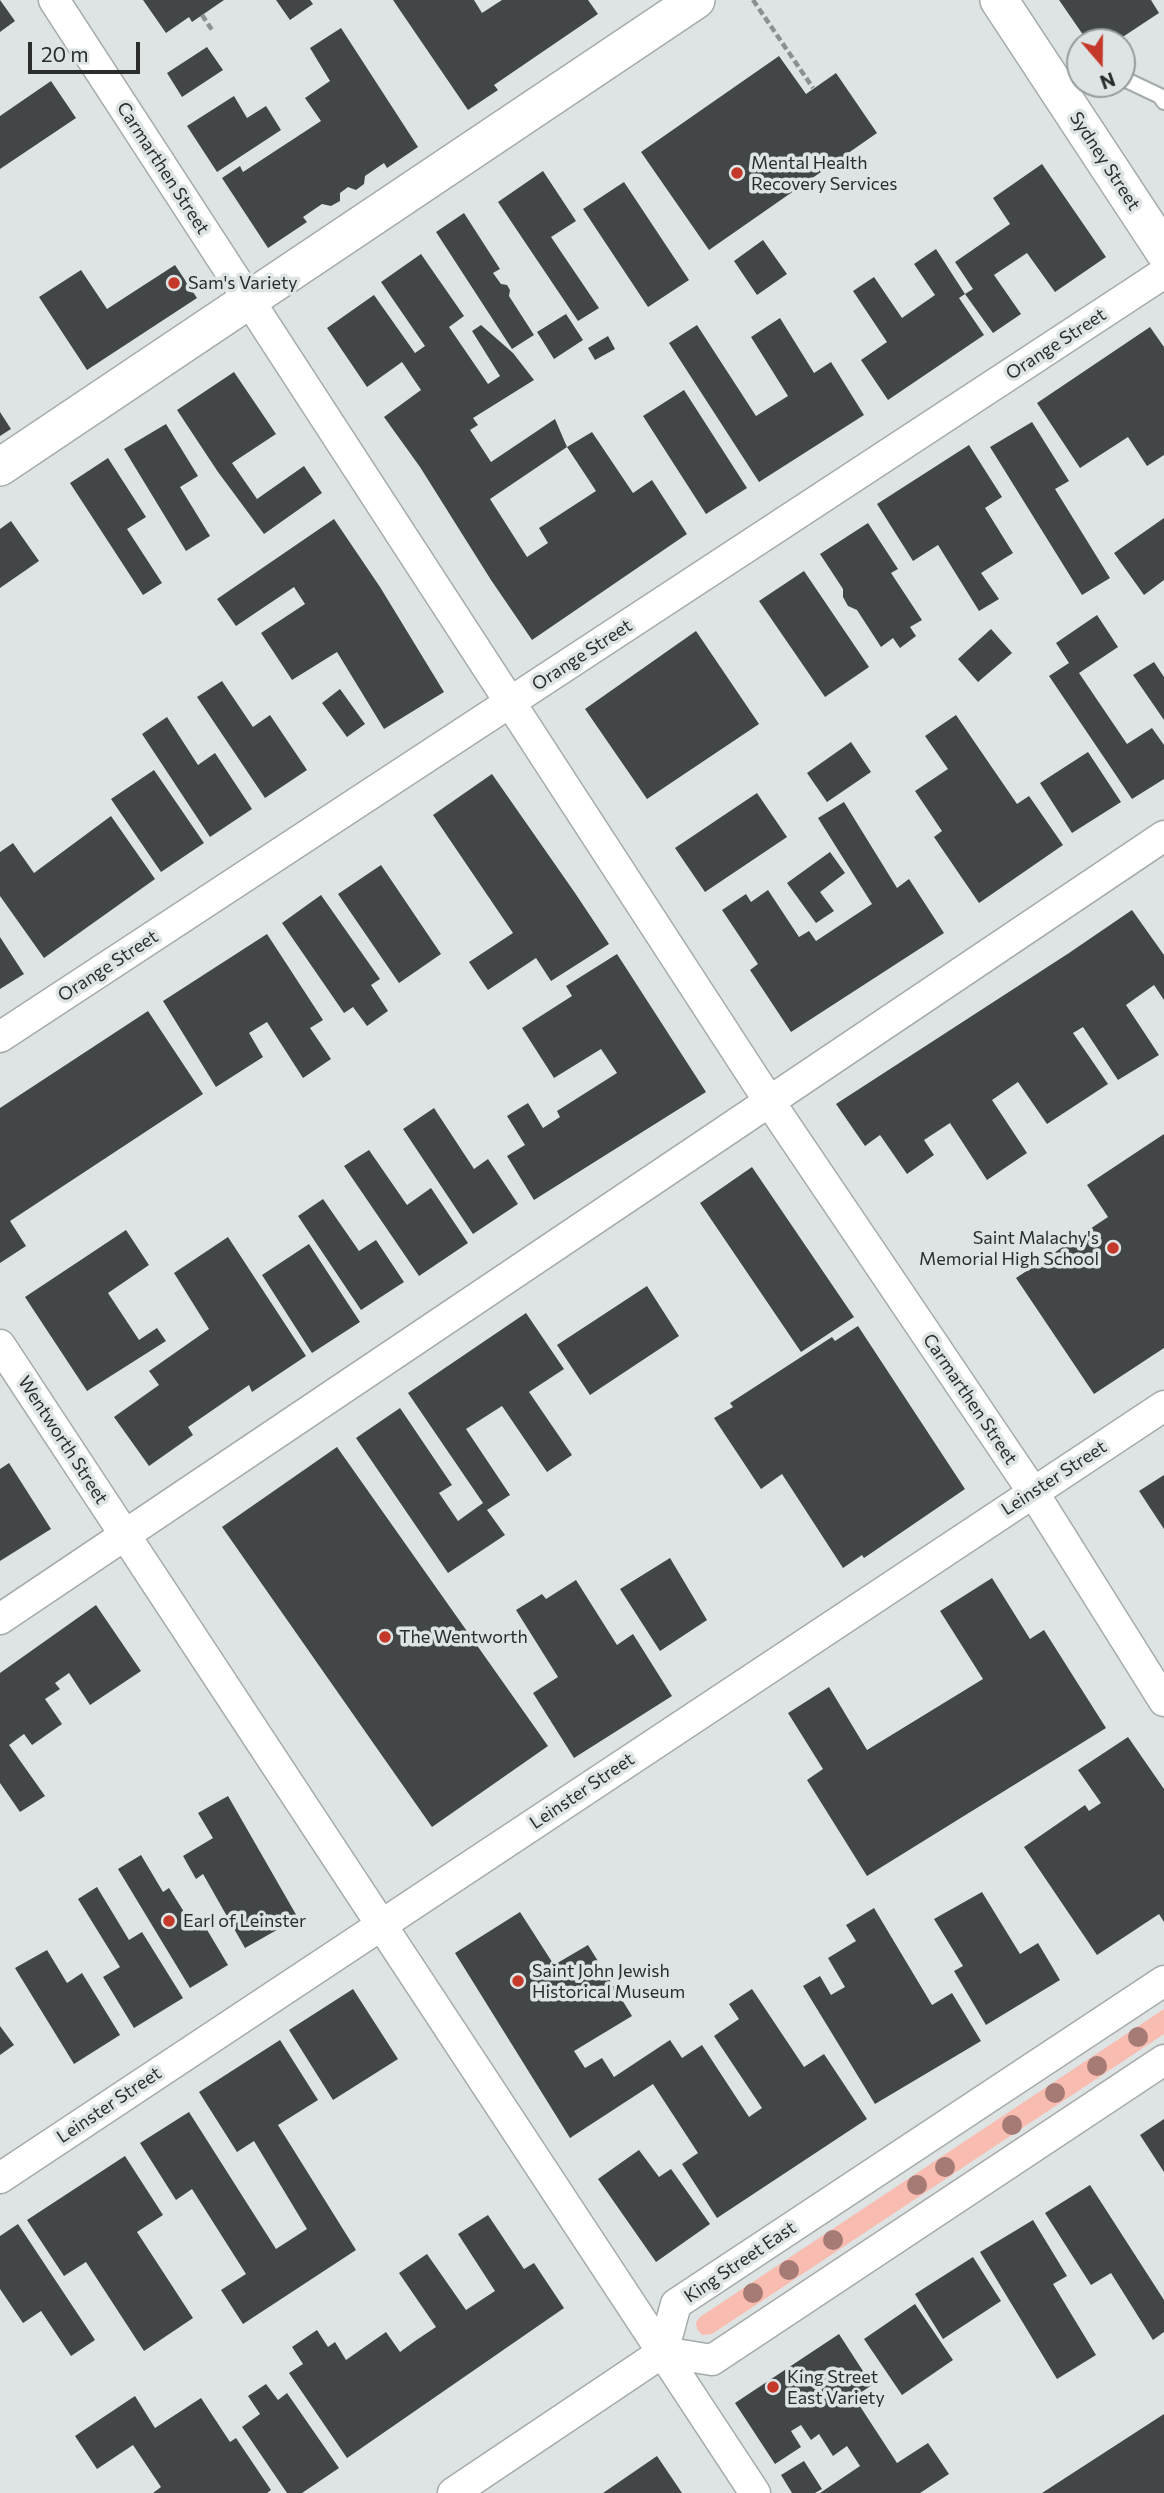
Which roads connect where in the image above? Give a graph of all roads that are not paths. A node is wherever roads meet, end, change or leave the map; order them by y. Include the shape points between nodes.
1 (54, 0) edge
2 (696, 0) edge
3 (999, 0) edge
4 (1066, 81) edge
5 (1136, 85) edge
6 (1077, 98) edge
7 (1164, 102) edge
8 (1164, 251) edge
9 (1164, 273) edge
10 (249, 300) junction
11 (0, 467) edge
12 (510, 702) junction
13 (1164, 835) edge
14 (0, 1037) edge
15 (769, 1101) junction
16 (0, 1345) edge
17 (1164, 1406) edge
18 (1033, 1492) junction
19 (125, 1535) junction
20 (0, 1619) edge
21 (1164, 1701) edge
22 (381, 1924) junction
23 (1164, 1981) edge
24 (1164, 2060) edge
25 (0, 2178) edge
26 (663, 2352) junction
27 (453, 2493) edge
28 (755, 2493) edge

1 - 10 street, Carmarthen Street
2 - 10 street
3 - 4 street, Sydney Street
5 - 7 lane
6 - 8 street, Sydney Street
9 - 12 street, Orange Street
10 - 11 street
10 - 12 street, Carmarthen Street
12 - 14 street, Orange Street
12 - 15 street, Carmarthen Street
13 - 15 street
15 - 18 street, Carmarthen Street
15 - 19 street
16 - 19 street, Wentworth Street
17 - 18 street, Leinster Street
18 - 21 street, Carmarthen Street
18 - 22 street, Leinster Street
19 - 20 street
19 - 22 street, Wentworth Street
22 - 25 street, Leinster Street
22 - 26 street, Wentworth Street
23 - 26 street, King Street East via 676,2304
24 - 26 street via 712,2360
26 - 27 street
26 - 28 street

